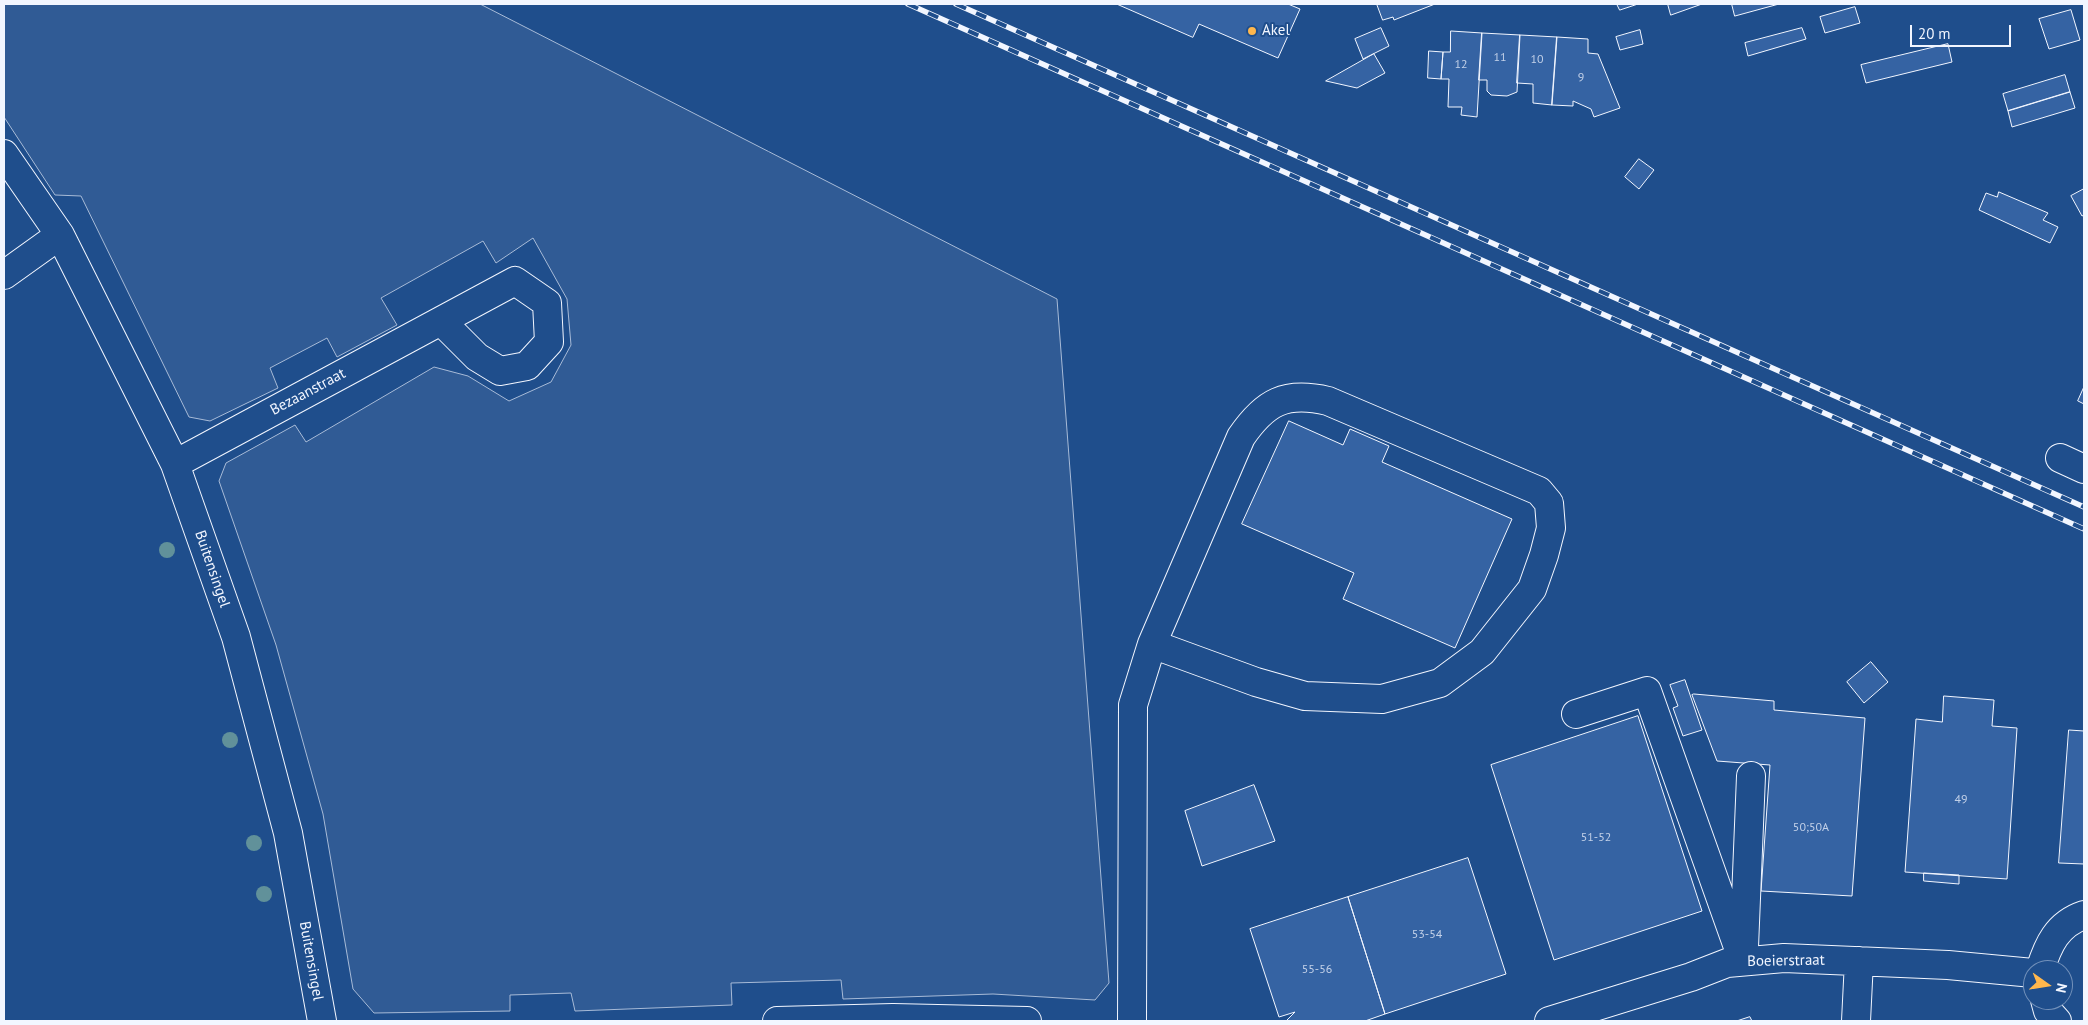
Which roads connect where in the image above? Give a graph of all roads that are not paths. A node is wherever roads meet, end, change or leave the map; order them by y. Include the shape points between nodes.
1 (4, 154) edge
2 (60, 235) junction
3 (4, 275) edge
4 (441, 321) dead end
5 (2060, 458) dead end
6 (175, 464) junction
7 (2084, 469) edge
8 (1152, 644) junction
9 (1576, 714) dead end
10 (1751, 776) dead end
11 (2084, 915) edge
12 (2043, 960) edge
13 (1744, 961) junction
14 (1859, 961) junction
15 (2023, 972) edge
16 (2048, 1010) edge
17 (322, 1021) edge
18 (777, 1021) edge
19 (1026, 1021) edge
20 (1132, 1021) edge
21 (1549, 1021) edge
22 (1856, 1021) edge
23 (2057, 1021) edge

1 - 2 street, Buitensingel
2 - 3 street
2 - 6 street, Buitensingel
4 - 6 street, Bezaanstraat
5 - 7 street
6 - 17 street, Buitensingel via 236,637 288,832
8 - 8 street via 1241,437 1256,415 1283,399 1309,396 1328,401 1539,492 1549,503 1551,528 1532,589 1482,652 1440,683 1382,699 1305,696 1256,682
8 - 20 street via 1134,705
9 - 13 street via 1646,691
10 - 13 street
11 - 12 street via 2050,940
13 - 14 street, Boeierstraat via 1784,958
13 - 21 street, Boeierstraat via 1727,963
14 - 15 street, Boeierstraat
14 - 22 street
16 - 23 street
18 - 19 street via 893,1018

